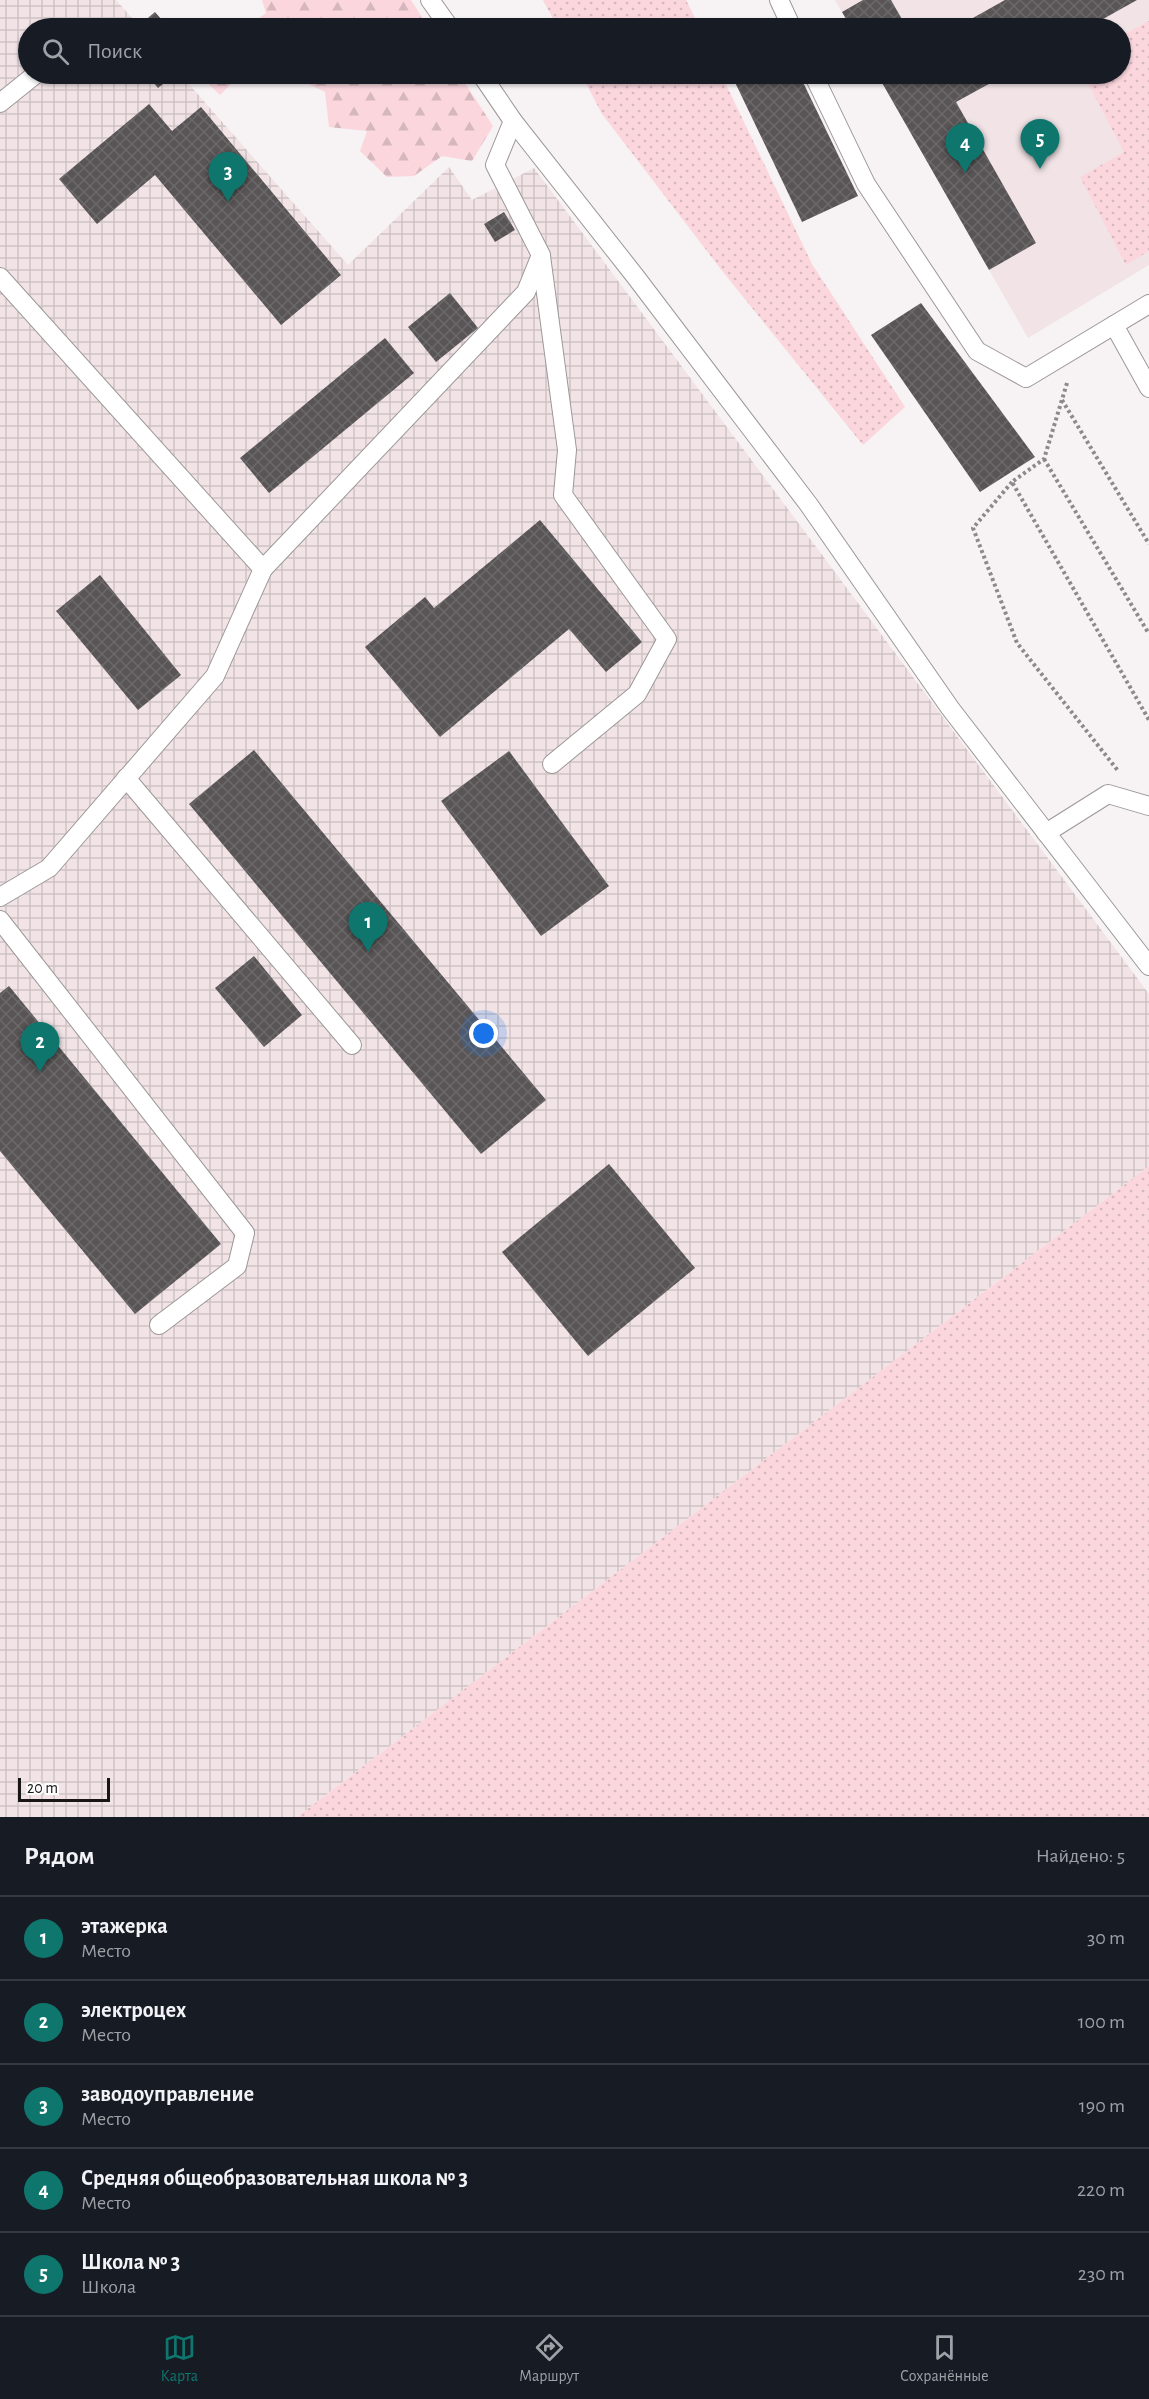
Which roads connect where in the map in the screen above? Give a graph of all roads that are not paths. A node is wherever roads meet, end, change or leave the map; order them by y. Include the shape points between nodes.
1 (430, 0) edge
2 (779, 0) edge
3 (443, 18) edge
4 (787, 18) edge
5 (24, 84) edge
6 (488, 84) edge
7 (818, 84) edge
8 (0, 103) edge
9 (513, 121) junction
10 (541, 255) junction
11 (0, 277) edge
12 (1149, 304) edge
13 (1114, 325) junction
14 (1149, 388) edge
15 (263, 569) junction
16 (552, 764) dead end
17 (126, 778) junction
18 (1149, 806) edge
19 (1046, 833) junction
20 (0, 897) edge
21 (0, 920) edge
22 (1149, 966) edge
23 (352, 1045) dead end
24 (159, 1325) dead end

1 - 3 lane
2 - 4 lane
5 - 8 lane
6 - 9 lane
7 - 13 lane via 866,184 978,351 1026,378
9 - 10 lane via 495,165
9 - 19 lane via 809,505 950,708
10 - 15 lane via 526,292
10 - 16 lane via 567,450 563,495 667,639 637,694
11 - 15 lane
12 - 13 lane
13 - 14 lane
15 - 17 lane via 215,676
17 - 20 lane via 49,868
17 - 23 lane
18 - 19 lane via 1108,795
19 - 22 lane
21 - 24 lane via 245,1233 237,1266

